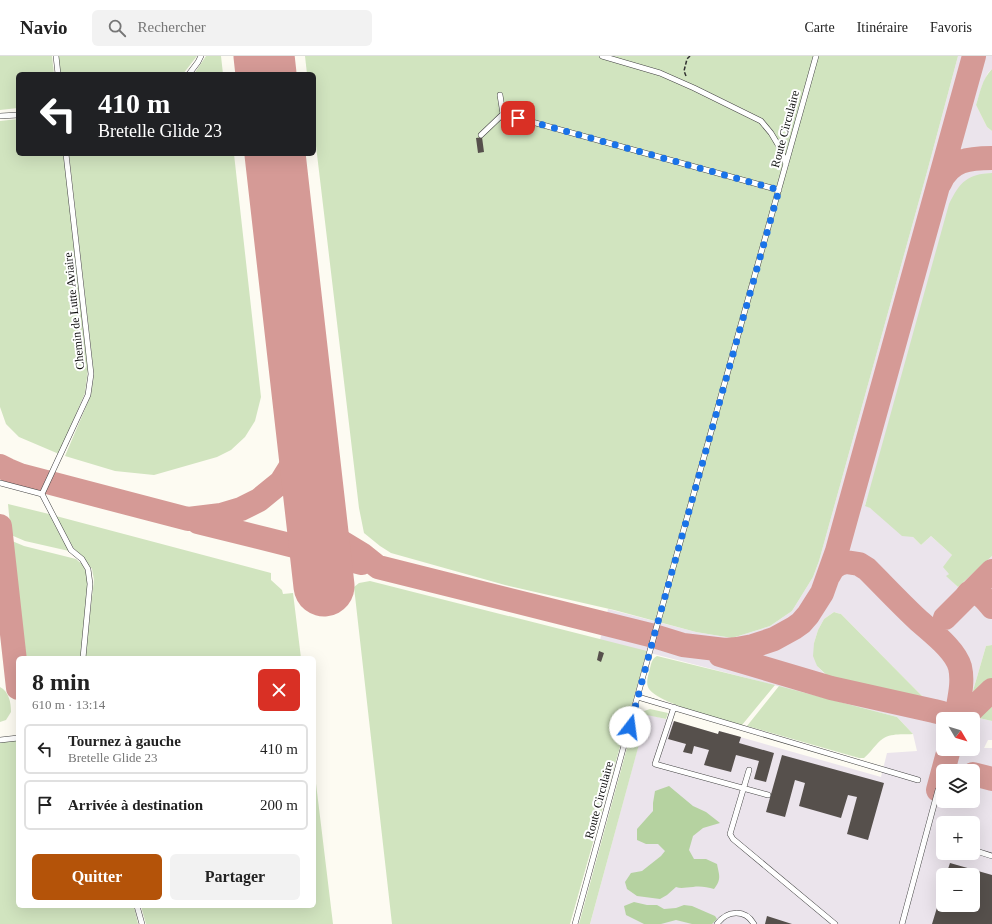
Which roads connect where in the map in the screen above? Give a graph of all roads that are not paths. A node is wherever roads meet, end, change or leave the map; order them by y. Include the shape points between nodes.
1 (56, 56) edge
2 (201, 56) edge
3 (602, 56) edge
4 (816, 56) edge
5 (58, 72) edge
6 (191, 72) edge
7 (500, 95) dead end
8 (503, 114) junction
9 (16, 115) edge
10 (0, 116) edge
11 (481, 135) dead end
12 (66, 156) edge
13 (786, 164) junction
14 (779, 190) junction
15 (0, 483) edge
16 (42, 494) junction
17 (83, 656) edge
18 (638, 697) junction
19 (674, 708) junction
20 (16, 738) edge
21 (0, 740) edge
22 (749, 770) dead end
23 (918, 780) dead end
24 (744, 788) junction
25 (768, 795) dead end
26 (936, 797) edge
27 (980, 852) edge
28 (992, 856) edge
29 (138, 908) edge
30 (142, 924) edge
31 (575, 924) edge
32 (718, 924) edge
33 (754, 924) edge
34 (835, 924) edge
35 (902, 924) edge

1 - 5 lane
2 - 6 lane
3 - 13 lane via 660,74 761,121 780,148
4 - 13 lane, Route Circulaire
7 - 8 lane
8 - 11 lane
8 - 14 lane
9 - 10 lane
12 - 16 lane, Chemin de Lutte Aviaire via 91,374 88,394
13 - 14 lane, Route Circulaire
14 - 18 lane, Route Circulaire
15 - 16 lane
16 - 17 lane via 71,550 88,569 90,584
18 - 19 lane
18 - 31 lane, Route Circulaire
19 - 23 lane
19 - 24 lane via 655,764
20 - 21 lane
22 - 24 lane
24 - 25 lane
24 - 34 lane via 730,834
26 - 35 lane
27 - 28 lane
29 - 30 lane
32 - 33 lane via 726,916 740,913

